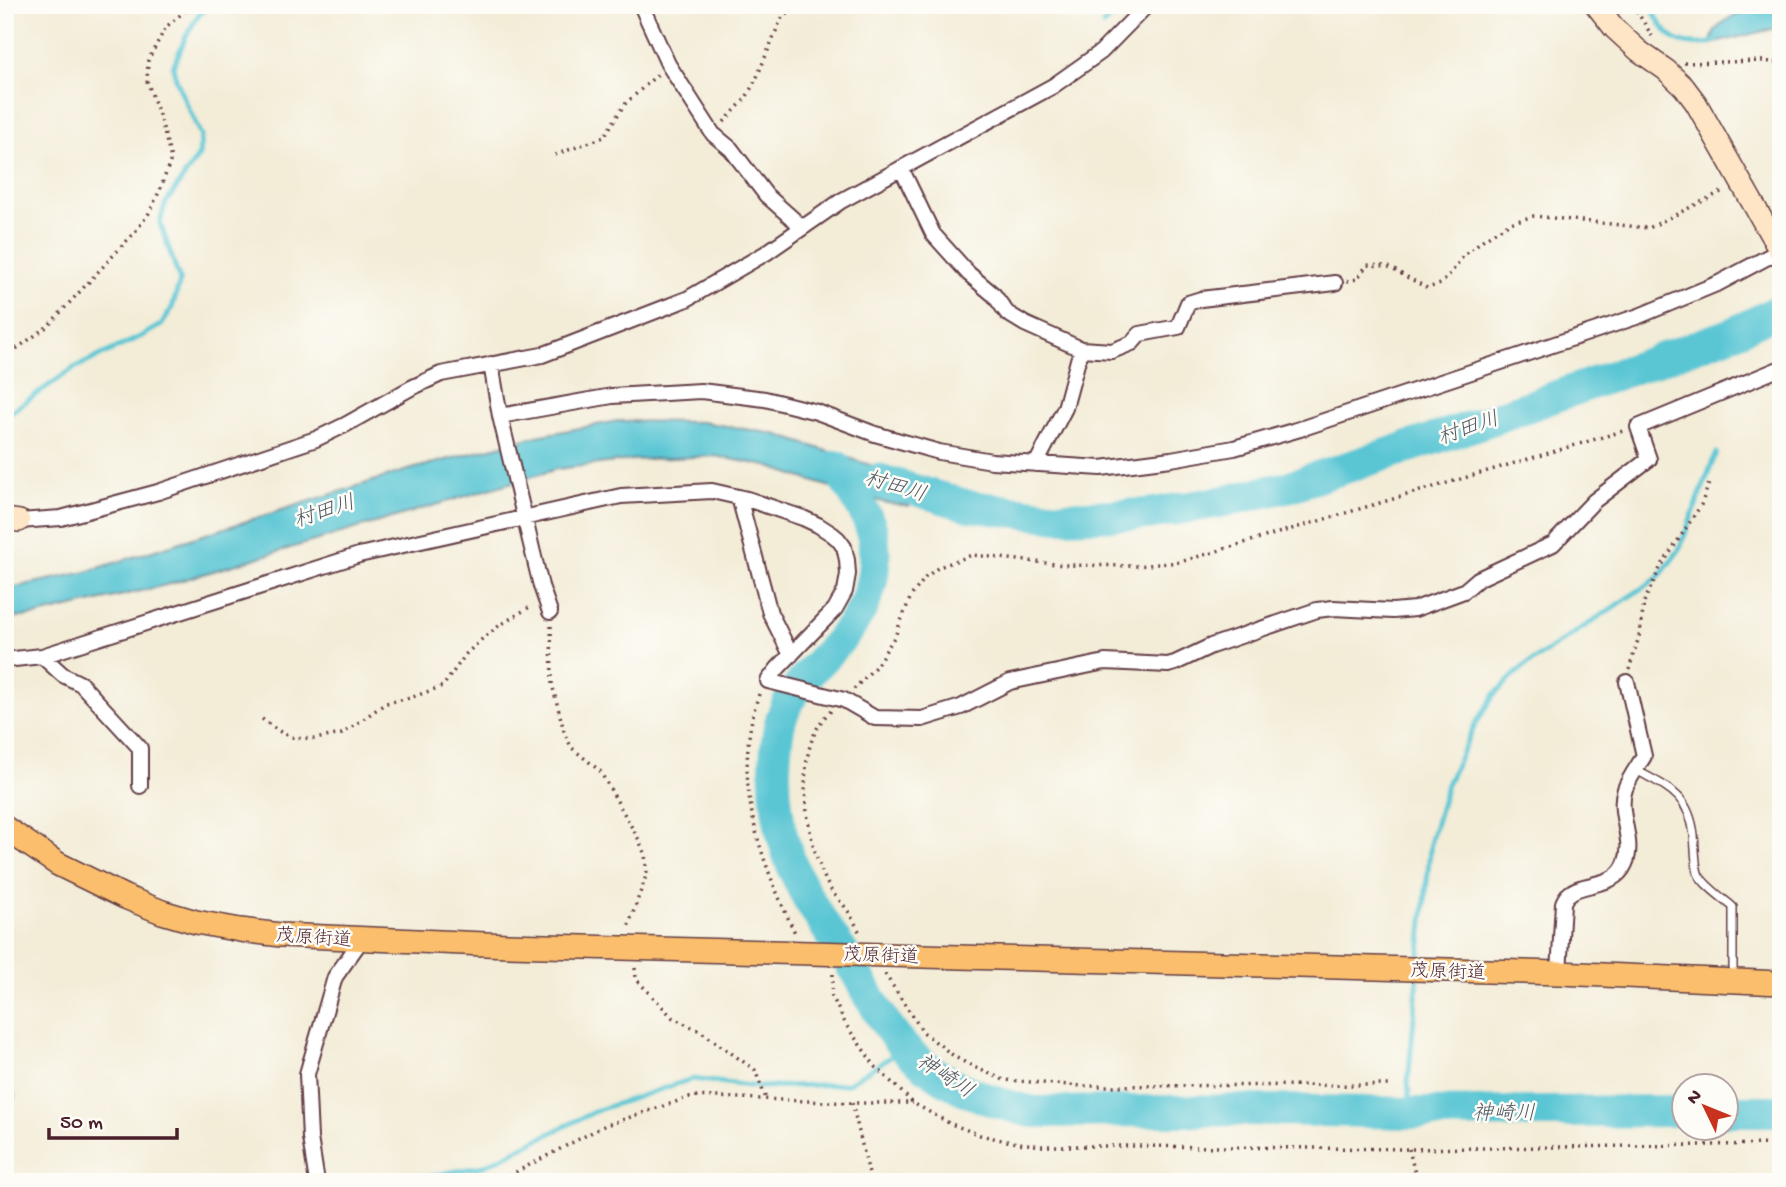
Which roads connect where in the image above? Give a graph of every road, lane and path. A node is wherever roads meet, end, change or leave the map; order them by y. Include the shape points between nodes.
1 (192, 5) edge
2 (640, 5) edge
3 (798, 5) edge
4 (1147, 5) edge
5 (1596, 5) edge
6 (1633, 5) edge
7 (1656, 42) dead end
8 (1682, 63) dead end
9 (1781, 63) edge
10 (668, 64) junction
11 (713, 134) junction
12 (555, 155) dead end
13 (901, 168) junction
14 (1741, 183) junction
15 (802, 227) junction
16 (1780, 252) edge
17 (1335, 283) joint
18 (1081, 349) junction
19 (5, 357) edge
20 (491, 364) junction
21 (1781, 368) edge
22 (500, 416) junction
23 (1638, 426) junction
24 (1036, 464) junction
25 (1710, 481) dead end
26 (739, 498) junction
27 (524, 518) junction
28 (12, 520) edge
29 (544, 593) junction
30 (550, 612) joint
31 (42, 656) junction
32 (791, 656) junction
33 (5, 660) edge
34 (768, 681) junction
35 (1627, 682) joint
36 (844, 700) junction
37 (262, 719) dead end
38 (1636, 770) junction
39 (140, 786) dead end
40 (5, 828) edge
41 (362, 939) junction
42 (626, 948) junction
43 (813, 953) junction
44 (872, 954) junction
45 (1559, 973) junction
46 (1733, 982) junction
47 (1781, 983) edge
48 (1391, 1085) dead end
49 (766, 1099) junction
50 (852, 1103) junction
51 (913, 1103) junction
52 (1781, 1144) edge
53 (1409, 1149) junction
54 (317, 1182) edge
55 (497, 1182) edge
56 (871, 1182) edge
57 (1417, 1182) edge

1 - 19 path via 166,27 148,60 147,80 171,159 149,213 48,326
2 - 10 street
3 - 11 path via 781,19 746,98
4 - 13 street via 1101,52 1053,86
5 - 14 street via 1615,29 1684,87
6 - 7 path
8 - 9 path
10 - 11 street
10 - 12 path via 624,105 604,137
11 - 15 street via 731,149 766,195
13 - 15 street
13 - 18 street via 933,234 1007,313
14 - 16 street
14 - 17 path via 1649,228 1534,216 1510,223 1464,255 1441,284 1427,288 1387,267 1367,265 1357,279
15 - 20 street via 687,299 541,355
16 - 24 street via 1639,316 1261,441 1101,468
17 - 18 street via 1201,299 1188,303 1178,327 1140,334 1132,343 1112,351
18 - 24 street via 1065,408
20 - 22 street
20 - 28 street via 442,374 316,439 158,492 61,518
21 - 23 street
22 - 24 street via 611,396 701,391 817,412 939,452
22 - 27 street
23 - 36 path via 1180,562 1064,565 972,555 926,577 911,596 895,636 876,666
23 - 36 street via 1649,459 1594,501 1553,544 1478,579 1464,591 1415,609 1317,610 1168,665 1105,662 1010,681 961,707 922,719 875,718
25 - 35 path via 1644,602
26 - 27 street via 712,491 621,496
26 - 32 street via 769,613
26 - 32 street via 818,525 844,547 848,560 845,591 835,609
27 - 29 street
27 - 31 street via 359,555
29 - 30 street
29 - 37 path via 481,640 443,686 386,702 342,734 290,737
30 - 42 path via 552,684 565,735 572,748 600,771 645,855 647,873
31 - 33 street
31 - 39 street via 80,684 140,748
32 - 34 street
34 - 36 street
34 - 43 path via 753,713 750,733 747,778 752,822 775,891
35 - 38 street via 1644,756
36 - 44 path via 825,716 813,738 806,766 806,802 822,873
38 - 45 street via 1625,789 1622,807 1629,847 1626,862 1613,878 1568,894 1563,903
38 - 46 lane via 1683,800 1693,825 1698,874 1733,907
40 - 41 main road, 茂原街道 via 58,864 162,912 240,930
41 - 42 main road, 茂原街道
41 - 54 street via 335,977 307,1074
42 - 43 main road, 茂原街道
42 - 49 path via 636,979 673,1018 755,1070
43 - 44 main road, 茂原街道
43 - 51 path via 833,971 832,996 846,1025 875,1066
44 - 45 main road, 茂原街道
44 - 48 path via 923,1032 956,1057 1004,1080 1082,1086
45 - 46 main road, 茂原街道
46 - 47 main road, 茂原街道
49 - 50 path
49 - 55 path via 693,1096 604,1126
50 - 51 path
50 - 56 path
51 - 53 path via 980,1135 1042,1146
52 - 53 path
53 - 57 path

